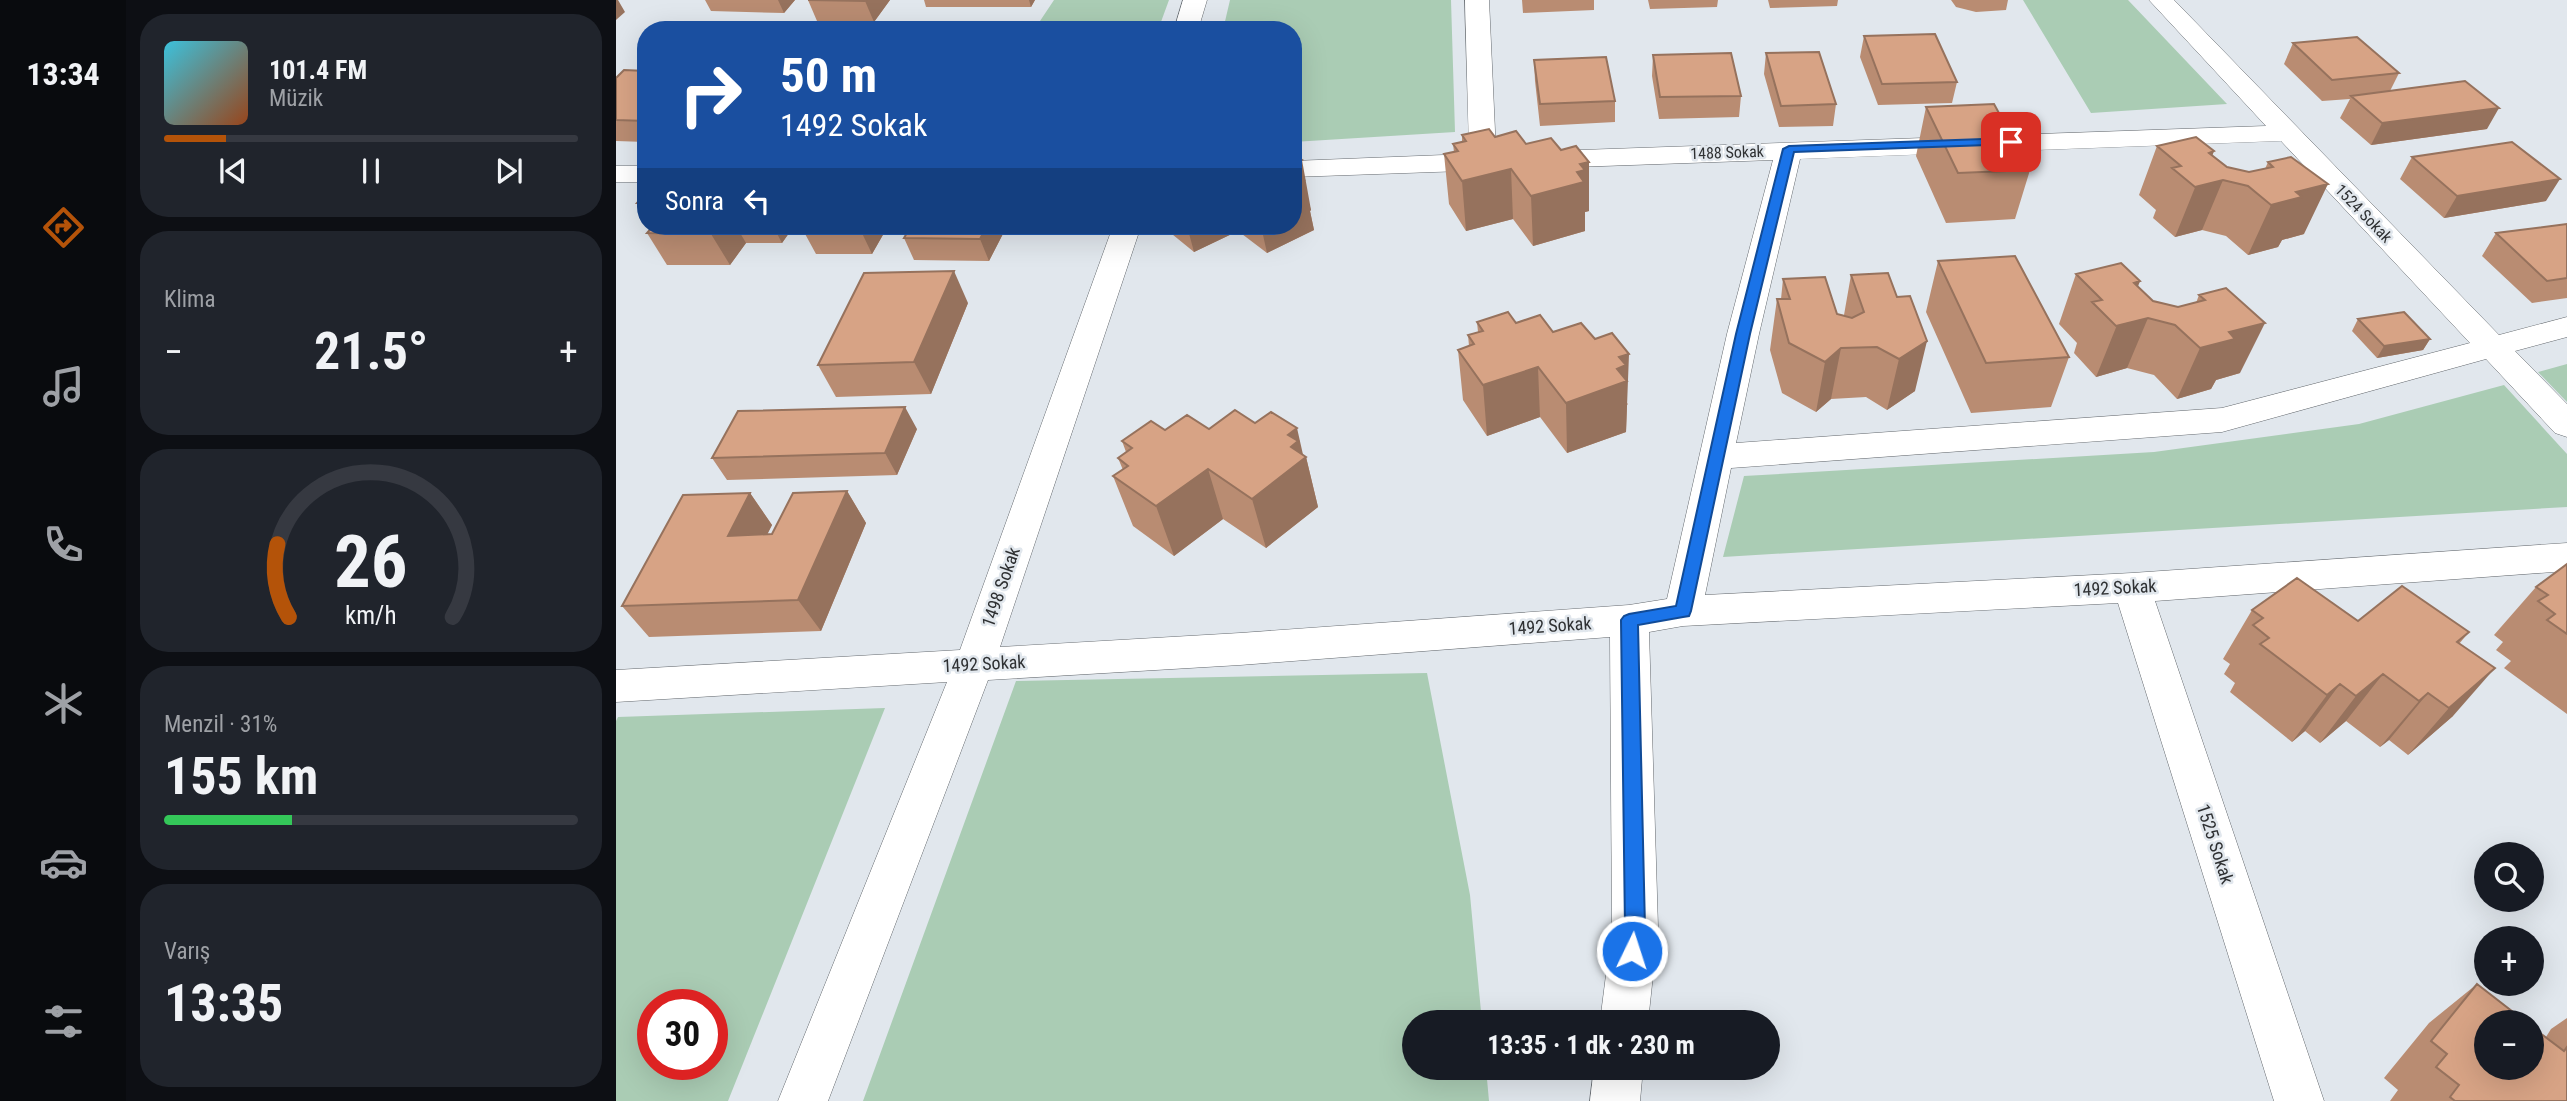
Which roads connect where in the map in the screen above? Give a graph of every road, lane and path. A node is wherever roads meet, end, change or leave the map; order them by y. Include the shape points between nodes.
1 (1195, 0) edge
2 (1477, 0) edge
3 (2161, 0) edge
4 (1189, 21) edge
5 (2288, 133) junction
6 (1789, 149) junction
7 (1483, 162) junction
8 (1302, 169) edge
9 (616, 174) edge
10 (637, 174) edge
11 (1124, 235) edge
12 (2567, 327) edge
13 (2492, 346) junction
14 (2567, 425) edge
15 (1717, 457) junction
16 (2567, 557) edge
17 (2132, 588) junction
18 (1683, 611) junction
19 (1629, 620) junction
20 (974, 665) junction
21 (616, 686) edge
22 (1625, 1010) edge
23 (1618, 1080) edge
24 (803, 1101) edge
25 (1615, 1101) edge
26 (2299, 1101) edge

1 - 4 street
2 - 7 street
3 - 5 street, 1524 Sokak
5 - 6 street, 1488 Sokak
5 - 13 street, 1524 Sokak
6 - 7 street, 1488 Sokak
6 - 15 street
7 - 8 street, 1488 Sokak
9 - 10 street
11 - 20 street, 1498 Sokak
12 - 13 street
13 - 14 street, 1524 Sokak
13 - 15 street via 2222,420
15 - 18 street
16 - 17 street, 1492 Sokak
17 - 18 street, 1492 Sokak
17 - 26 street, 1525 Sokak
18 - 19 street, 1492 Sokak
19 - 20 street, 1492 Sokak
19 - 22 street via 1635,928
20 - 21 street, 1492 Sokak
20 - 24 street, 1498 Sokak
23 - 25 street

